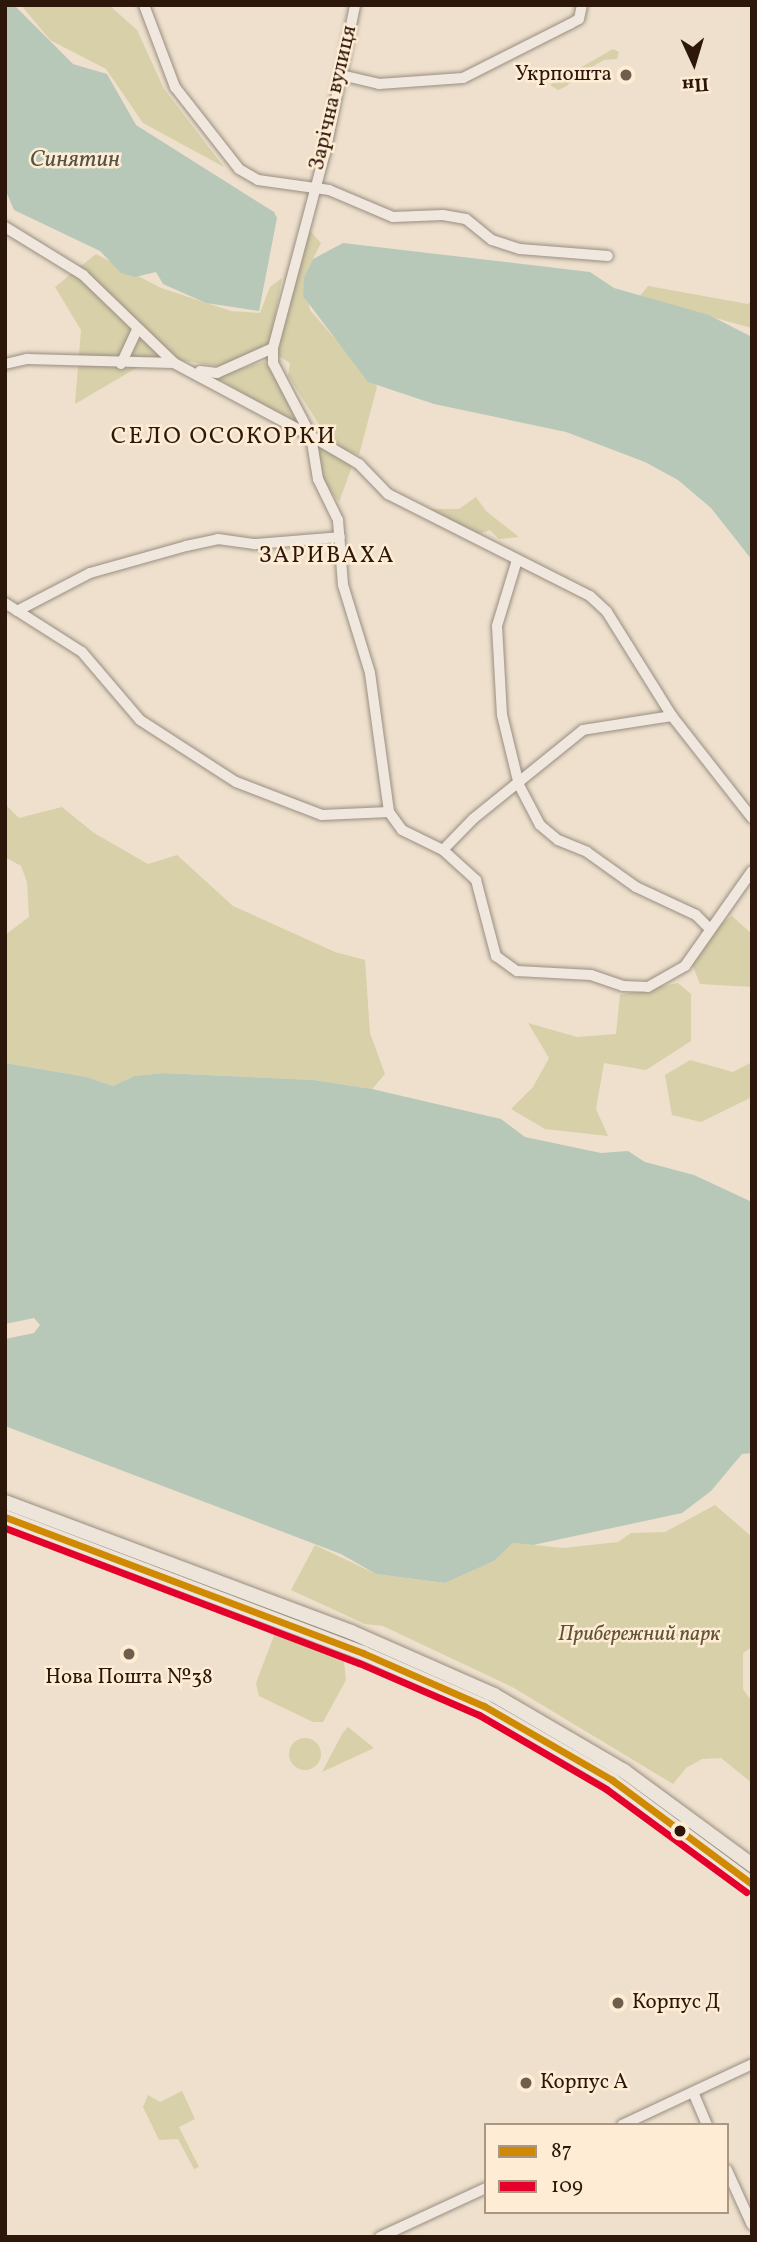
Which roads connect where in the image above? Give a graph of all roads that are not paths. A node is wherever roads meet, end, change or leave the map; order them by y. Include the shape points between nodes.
1 (144, 5) edge
2 (355, 5) edge
3 (582, 5) edge
4 (341, 75) junction
5 (312, 190) junction
6 (5, 227) edge
7 (608, 256) dead end
8 (137, 329) junction
9 (273, 348) junction
10 (174, 363) junction
11 (5, 364) edge
12 (121, 364) junction
13 (194, 371) junction
14 (311, 436) junction
15 (340, 537) junction
16 (517, 560) junction
17 (5, 603) edge
18 (16, 611) junction
19 (672, 716) junction
20 (519, 785) junction
21 (389, 812) junction
22 (752, 818) edge
23 (443, 850) junction
24 (752, 871) edge
25 (709, 928) junction
26 (5, 1502) edge
27 (5, 1517) edge
28 (752, 1866) edge
29 (752, 1884) edge
30 (752, 2064) edge
31 (693, 2092) junction
32 (626, 2123) edge
33 (706, 2123) edge
34 (729, 2174) edge
35 (484, 2189) edge
36 (752, 2225) edge
37 (380, 2237) edge

1 - 5 street, Зарічна вулиця via 175,87 239,169 258,180
2 - 4 street, Зарічна вулиця
3 - 4 street via 579,19 463,78 379,84
4 - 5 street, Зарічна вулиця via 325,153
5 - 7 street via 329,190 393,217 466,219 492,240 520,249
5 - 9 street, Зарічна вулиця
6 - 8 street via 83,275
8 - 10 street
8 - 12 street
9 - 13 street via 217,373
9 - 14 street via 273,363
10 - 12 street
10 - 13 street
11 - 12 street via 27,359
13 - 14 street
14 - 15 street via 312,458 338,520
14 - 16 street via 359,464 388,494
15 - 18 street via 255,544 218,539 186,546 90,573
15 - 21 street via 343,585 369,673
16 - 19 street via 590,596 607,612
16 - 20 street via 497,638 502,715
17 - 18 street
18 - 21 street via 82,652 140,720 236,782 322,815
19 - 20 street via 583,730 556,748
19 - 22 street
20 - 23 street via 473,819
20 - 25 street via 541,825 558,841 587,852 636,887 696,915
21 - 23 street via 402,830
23 - 25 street via 476,880 496,956 517,971 590,975 623,986 648,987 685,966
24 - 25 street
26 - 28 main road via 351,1632 494,1695 624,1771
27 - 29 main road via 363,1653 484,1706 612,1780
30 - 31 street
31 - 32 street
31 - 33 street
34 - 36 street
35 - 37 street

